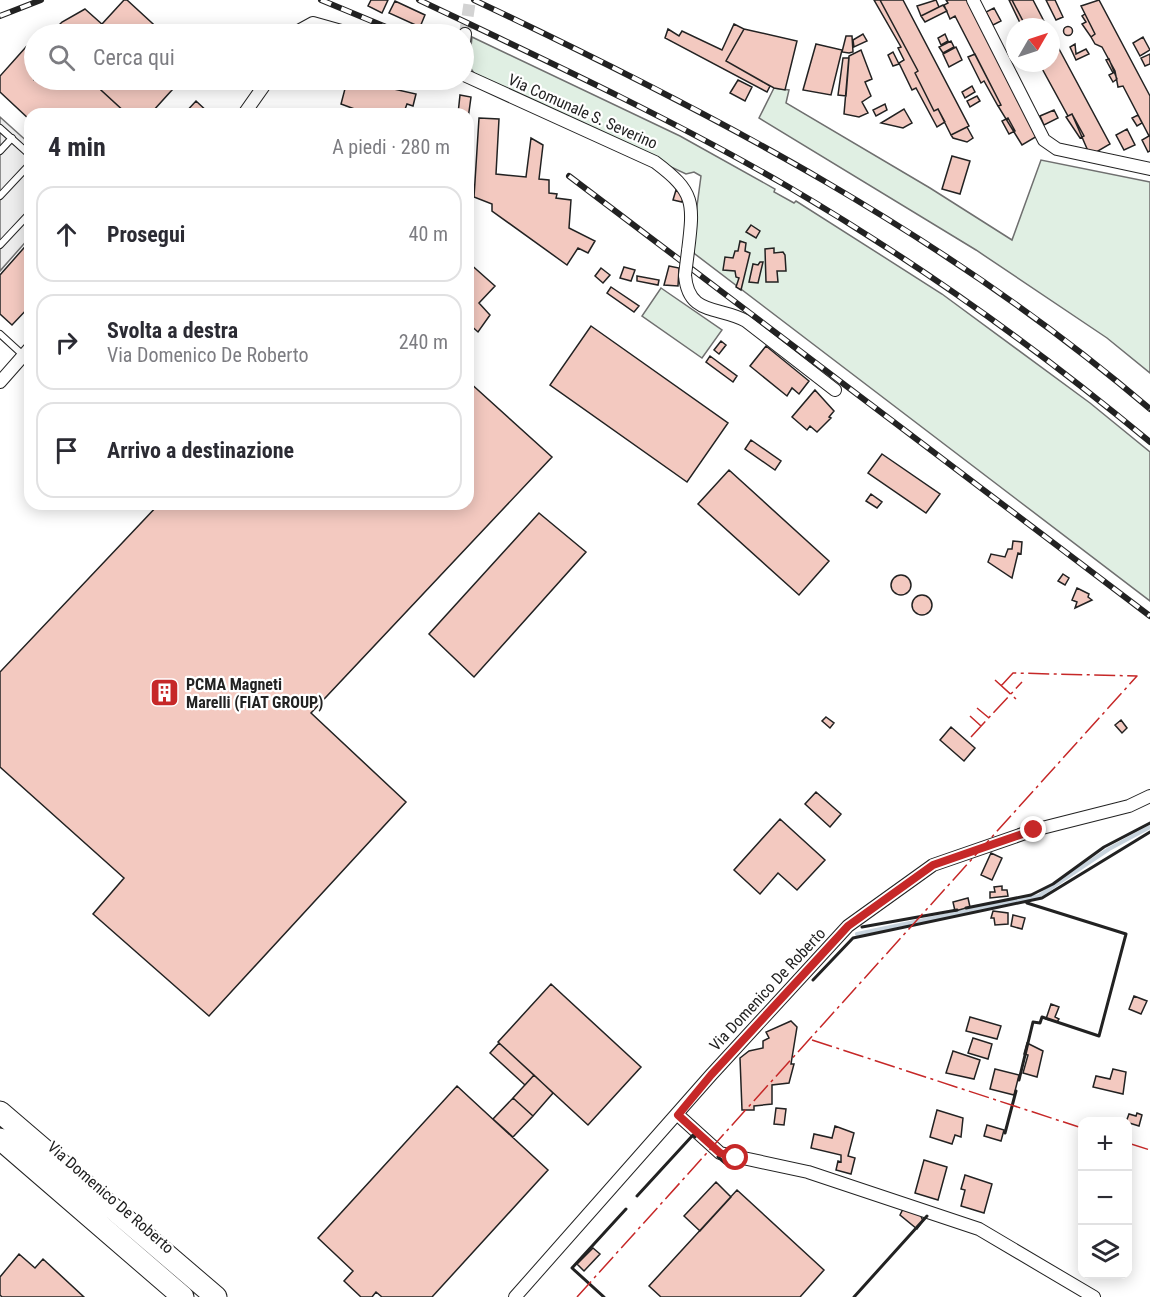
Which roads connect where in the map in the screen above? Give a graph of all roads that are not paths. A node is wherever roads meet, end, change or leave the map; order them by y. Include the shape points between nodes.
1 (973, 0) edge
2 (474, 80) edge
3 (262, 90) edge
4 (250, 108) edge
5 (0, 128) edge
6 (12, 138) junction
7 (24, 149) edge
8 (0, 151) edge
9 (1150, 169) edge
10 (24, 170) edge
11 (0, 196) edge
12 (24, 219) edge
13 (0, 245) edge
14 (0, 334) edge
15 (24, 350) edge
16 (24, 355) edge
17 (0, 382) edge
18 (835, 390) dead end
19 (1150, 796) edge
20 (0, 1112) edge
21 (678, 1115) junction
22 (0, 1122) edge
23 (0, 1139) edge
24 (183, 1297) edge
25 (201, 1297) edge
26 (216, 1297) edge
27 (515, 1297) edge
28 (1094, 1297) edge

1 - 9 street via 1044,140 1057,149
2 - 18 street, Via Comunale S. Severino, bridge via 655,162 680,181 692,218 685,285 698,303 710,311 746,321
3 - 4 street
5 - 6 lane
6 - 7 lane
6 - 8 lane
10 - 11 lane
12 - 13 lane
14 - 15 lane
16 - 17 street
19 - 21 street, Via Domenico De Roberto via 1130,806 1034,830 933,865 848,926
20 - 26 highway
21 - 27 street, Via Domenico De Roberto
21 - 28 street via 720,1153 808,1172 979,1229
22 - 25 street, Via Domenico De Roberto
23 - 24 highway

